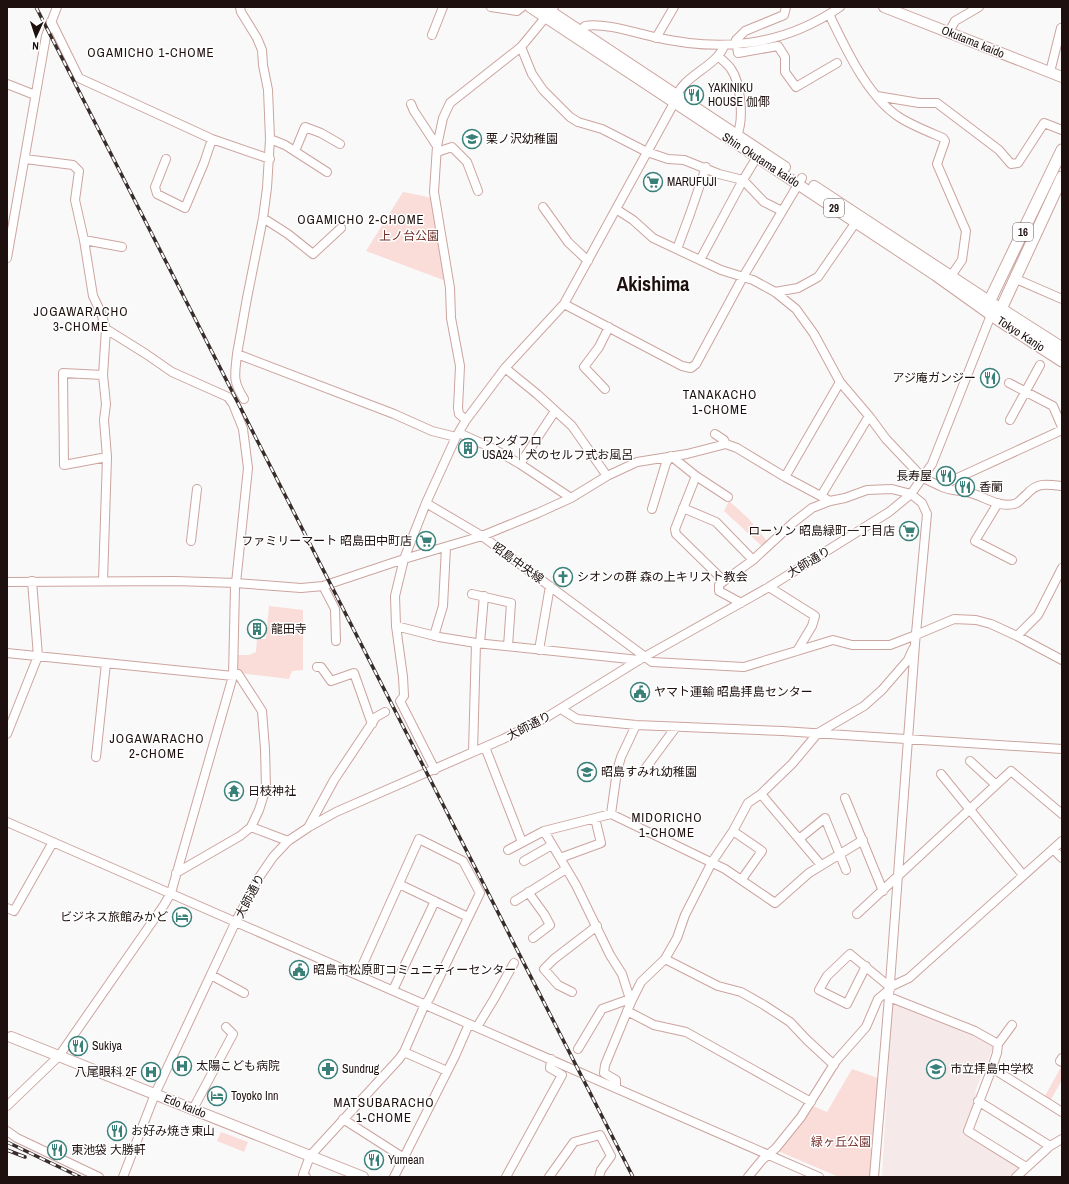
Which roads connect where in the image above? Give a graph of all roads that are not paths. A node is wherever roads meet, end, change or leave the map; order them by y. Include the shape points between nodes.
1 (56, 7) edge
2 (240, 7) edge
3 (443, 7) edge
4 (491, 7) edge
5 (522, 7) edge
6 (530, 7) edge
7 (674, 7) edge
8 (786, 7) edge
9 (840, 7) edge
10 (884, 7) edge
11 (979, 7) edge
12 (548, 11) edge
13 (829, 14) junction
14 (52, 20) junction
15 (1061, 28) dead end
16 (580, 31) junction
17 (949, 32) junction
18 (432, 35) dead end
19 (656, 38) junction
20 (735, 45) junction
21 (724, 46) junction
22 (521, 47) junction
23 (718, 56) junction
24 (837, 63) dead end
25 (1050, 72) junction
26 (1062, 77) edge
27 (7, 84) edge
28 (35, 95) junction
29 (877, 96) junction
30 (675, 99) junction
31 (411, 104) dead end
32 (1062, 130) edge
33 (737, 135) junction
34 (212, 139) junction
35 (270, 139) junction
36 (340, 144) dead end
37 (437, 149) junction
38 (1062, 150) edge
39 (295, 152) junction
40 (647, 152) junction
41 (757, 157) junction
42 (25, 159) junction
43 (166, 159) dead end
44 (270, 159) junction
45 (706, 167) junction
46 (327, 172) dead end
47 (1062, 177) edge
48 (743, 180) junction
49 (800, 181) junction
50 (478, 191) dead end
51 (543, 207) dead end
52 (616, 209) junction
53 (782, 211) junction
54 (263, 218) junction
55 (856, 222) junction
56 (341, 228) dead end
57 (84, 240) junction
58 (122, 247) dead end
59 (677, 249) junction
60 (7, 258) edge
61 (700, 260) junction
62 (588, 261) junction
63 (951, 276) junction
64 (743, 277) junction
65 (1016, 279) junction
66 (775, 292) junction
67 (1062, 298) edge
68 (989, 302) junction
69 (564, 304) junction
70 (996, 312) junction
71 (609, 327) junction
72 (106, 329) junction
73 (1062, 348) edge
74 (238, 354) junction
75 (1062, 361) edge
76 (1040, 365) dead end
77 (505, 368) junction
78 (103, 375) junction
79 (840, 382) junction
80 (1009, 383) dead end
81 (605, 389) dead end
82 (1026, 392) junction
83 (244, 399) dead end
84 (556, 411) junction
85 (869, 416) junction
86 (466, 420) junction
87 (1010, 420) dead end
88 (1062, 428) edge
89 (715, 434) dead end
90 (458, 435) junction
91 (726, 444) junction
92 (671, 456) junction
93 (107, 457) junction
94 (520, 464) junction
95 (608, 476) junction
96 (696, 476) junction
97 (786, 477) junction
98 (923, 478) junction
99 (940, 486) junction
100 (1062, 486) edge
101 (197, 489) dead end
102 (911, 494) junction
103 (821, 496) junction
104 (728, 497) dead end
105 (571, 498) junction
106 (830, 501) junction
107 (426, 503) junction
108 (998, 503) junction
109 (683, 508) junction
110 (652, 509) dead end
111 (482, 536) junction
112 (191, 538) dead end
113 (446, 547) junction
114 (404, 559) junction
115 (753, 560) junction
116 (1012, 560) dead end
117 (1062, 568) edge
118 (32, 581) junction
119 (103, 581) junction
120 (724, 581) junction
121 (7, 582) edge
122 (236, 583) junction
123 (322, 586) junction
124 (550, 586) junction
125 (769, 587) junction
126 (472, 594) dead end
127 (484, 596) junction
128 (741, 603) junction
129 (396, 626) junction
130 (434, 636) junction
131 (1018, 636) junction
132 (916, 640) junction
133 (336, 641) dead end
134 (478, 643) junction
135 (508, 646) junction
136 (540, 650) junction
137 (797, 651) junction
138 (7, 653) edge
139 (38, 656) junction
140 (642, 658) junction
141 (1062, 660) edge
142 (106, 663) junction
143 (317, 667) dead end
144 (233, 674) junction
145 (561, 709) junction
146 (385, 712) dead end
147 (372, 724) junction
148 (636, 725) junction
149 (676, 727) junction
150 (7, 734) edge
151 (818, 734) junction
152 (909, 740) junction
153 (485, 747) junction
154 (1062, 749) edge
155 (473, 752) junction
156 (96, 757) dead end
157 (970, 761) dead end
158 (645, 769) dead end
159 (435, 770) junction
160 (941, 774) dead end
161 (996, 785) junction
162 (760, 794) junction
163 (845, 798) dead end
164 (970, 810) junction
165 (611, 814) junction
166 (1062, 814) edge
167 (595, 818) junction
168 (7, 823) edge
169 (251, 827) junction
170 (308, 827) junction
171 (544, 831) junction
172 (733, 831) junction
173 (799, 839) junction
174 (863, 840) junction
175 (288, 841) junction
176 (1062, 841) edge
177 (53, 842) junction
178 (522, 842) junction
179 (552, 845) junction
180 (1053, 849) junction
181 (508, 850) dead end
182 (840, 854) junction
183 (560, 858) junction
184 (1062, 858) edge
185 (524, 861) dead end
186 (712, 862) junction
187 (821, 865) junction
188 (566, 869) junction
189 (846, 870) dead end
190 (176, 873) junction
191 (1023, 875) junction
192 (898, 878) junction
193 (742, 879) junction
194 (399, 884) junction
195 (883, 891) junction
196 (528, 892) junction
197 (171, 893) junction
198 (435, 901) junction
199 (514, 901) dead end
200 (7, 908) edge
201 (857, 914) dead end
202 (468, 917) junction
203 (236, 922) junction
204 (597, 926) junction
205 (533, 938) dead end
206 (665, 959) junction
207 (514, 963) dead end
208 (866, 966) junction
209 (211, 975) junction
210 (358, 975) junction
211 (393, 990) junction
212 (890, 991) junction
213 (572, 992) dead end
214 (244, 993) dead end
215 (630, 1000) junction
216 (425, 1004) junction
217 (628, 1011) junction
218 (473, 1025) junction
219 (1012, 1025) dead end
220 (226, 1026) dead end
221 (8, 1038) edge
222 (998, 1044) junction
223 (578, 1050) dead end
224 (404, 1052) junction
225 (59, 1056) junction
226 (1062, 1058) edge
227 (551, 1059) junction
228 (1062, 1062) edge
229 (834, 1064) junction
230 (992, 1068) junction
231 (447, 1071) junction
232 (616, 1088) junction
233 (155, 1094) junction
234 (978, 1101) junction
235 (811, 1102) junction
236 (7, 1106) edge
237 (193, 1109) junction
238 (1061, 1110) edge
239 (343, 1119) junction
240 (7, 1131) edge
241 (1062, 1139) edge
242 (1050, 1146) junction
243 (768, 1155) junction
244 (310, 1156) junction
245 (404, 1158) junction
246 (1026, 1167) junction
247 (100, 1177) edge
248 (123, 1177) edge
249 (306, 1177) edge
250 (363, 1177) edge
251 (394, 1177) edge
252 (506, 1177) edge
253 (549, 1177) edge
254 (598, 1177) edge
255 (748, 1177) edge
256 (819, 1177) edge
257 (874, 1177) edge
258 (1016, 1177) edge

1 - 14 street
2 - 35 street via 262,50 268,90
3 - 18 street
4 - 5 street via 517,11
6 - 12 main road, Shin Okutama kaido / 29
7 - 19 street
8 - 20 street via 784,15 745,32 736,40
9 - 13 street
10 - 17 main road, Okutama kaido
11 - 17 street via 955,21
12 - 16 main road, Shin Okutama kaido / 29
12 - 22 street
12 - 30 main road, Shin Okutama kaido / 29
13 - 20 street via 810,25 779,37
13 - 29 street via 852,59
14 - 28 street via 46,36
14 - 34 street via 79,78
15 - 25 street
16 - 19 street via 585,26 592,25
16 - 30 main road, Shin Okutama kaido / 29
17 - 25 main road, Okutama kaido
19 - 21 street
20 - 21 street
20 - 24 street via 738,54 778,46 786,56 785,72 796,87
21 - 23 street
22 - 37 street via 450,103 443,118
22 - 40 street via 536,80 570,117 602,129
23 - 30 street via 689,80
23 - 33 street via 731,69 737,82 742,115
25 - 26 main road, Okutama kaido
27 - 28 street
28 - 42 street
29 - 32 street via 919,103 937,103 999,150 1011,164 1018,163 1044,123
29 - 63 street via 898,117 945,141 937,164 966,231 962,260
30 - 33 main road, Shin Okutama kaido / 29
30 - 40 street
30 - 41 main road, Shin Okutama kaido / 29
31 - 37 street
33 - 49 main road, Shin Okutama kaido / 29
34 - 43 street via 185,208 157,194 155,187
34 - 44 street
35 - 39 street
35 - 44 street
36 - 39 street via 305,127
37 - 50 street via 452,147 467,162
37 - 86 street via 434,192 460,366 458,408
38 - 68 highway, Tokyo Kanjo / 16
39 - 46 street
40 - 45 street
40 - 52 street
41 - 48 street
41 - 49 main road, Shin Okutama kaido / 29
42 - 57 street via 74,165 79,171 75,200
42 - 60 street
44 - 54 street
45 - 48 street via 719,174
45 - 59 street
47 - 65 highway, Tokyo Kanjo / 16
48 - 53 street via 764,202
48 - 61 street
49 - 53 street
49 - 55 main road, Shin Okutama kaido / 29
49 - 63 main road, Shin Okutama kaido / 29
51 - 62 street via 568,242
52 - 59 street via 653,238
52 - 62 street
53 - 64 street
54 - 56 street via 313,254
54 - 74 street
55 - 66 street via 818,277 798,288
55 - 70 main road, Shin Okutama kaido / 29
57 - 58 street
57 - 72 street via 93,296
59 - 61 street
61 - 64 street
62 - 69 street
63 - 68 main road, Shin Okutama kaido / 29
64 - 66 street
64 - 71 street via 696,364 691,368 682,366
65 - 67 street
65 - 70 highway, Tokyo Kanjo / 16
66 - 79 street via 796,309 814,334
68 - 70 highway, Tokyo Kanjo
69 - 71 street
69 - 77 street
70 - 73 highway, Tokyo Kanjo
70 - 75 highway, Tokyo Kanjo
70 - 98 street, 大師通り via 932,464
71 - 81 street via 599,347 584,367
72 - 78 street
72 - 122 street via 172,372 228,397 233,404 243,429 248,468
74 - 83 street via 234,379
74 - 90 street via 432,431
76 - 82 street
77 - 84 street
77 - 86 street
78 - 93 street
78 - 93 street via 63,372 64,466
79 - 85 street
79 - 97 street
80 - 82 street
82 - 87 street
82 - 88 street via 1053,406
84 - 94 street
84 - 95 street via 572,426
85 - 98 street via 886,439
85 - 103 street
86 - 90 street
88 - 99 street
89 - 91 street
90 - 94 street via 492,448
90 - 107 street
91 - 92 street
91 - 97 street
92 - 95 street via 637,462
92 - 96 street
92 - 110 street via 666,463
93 - 119 street
94 - 105 street
95 - 105 street
96 - 104 street
96 - 109 street
97 - 103 street
98 - 99 street
98 - 102 street, 大師通り
99 - 108 street via 949,491 968,492
100 - 108 street via 1048,484 1033,487 1016,503
101 - 112 street
102 - 106 street via 892,489 867,490
102 - 125 street, 大師通り via 867,527
102 - 132 street via 922,503 927,514
103 - 106 street
105 - 111 street
106 - 115 street via 812,508
107 - 111 street, 昭島中央線
107 - 114 street
108 - 116 street via 975,541
109 - 115 street via 716,522
109 - 120 street via 675,529 676,534
111 - 113 street
111 - 124 street, 昭島中央線
113 - 114 street
113 - 130 street via 443,606
114 - 123 street
114 - 129 street via 396,596
115 - 120 street
117 - 131 street via 1038,615
118 - 119 street
118 - 121 street
118 - 139 street
119 - 122 street
120 - 128 street via 719,585 718,591
122 - 123 street via 301,588
122 - 144 street
123 - 133 street via 335,609
124 - 136 street
124 - 140 street, 昭島中央線
125 - 128 street, 大師通り
125 - 137 street via 814,616 812,626
126 - 127 street
127 - 134 street
127 - 135 street via 511,603
128 - 140 street, 大師通り
129 - 130 street
129 - 159 street via 403,677 404,696 400,701
130 - 134 street
131 - 132 street via 984,622 954,619
131 - 141 street
132 - 137 street via 890,645 852,645 833,640
132 - 151 street via 908,660 882,690 864,706
132 - 152 street
134 - 135 street
134 - 155 street
135 - 136 street
136 - 140 street
137 - 140 street via 744,667 662,664
138 - 139 street
139 - 142 street
139 - 150 street
140 - 145 street, 大師通り
142 - 144 street
142 - 156 street
143 - 147 street via 321,667 331,680 354,673
144 - 169 street via 238,674 262,711 266,788
144 - 190 street
145 - 148 street via 578,719
145 - 153 street, 大師通り
146 - 147 street via 376,717
147 - 170 street via 334,780
148 - 149 street
148 - 165 street via 617,771
149 - 151 street
149 - 158 street
151 - 152 street
151 - 162 street via 792,764
152 - 154 street
152 - 192 street
153 - 155 street, 大師通り
153 - 178 street
155 - 159 street, 大師通り
157 - 161 street
159 - 170 street, 大師通り via 336,812
160 - 164 street
161 - 164 street
161 - 166 street via 1011,771
162 - 172 street via 748,803
162 - 173 street
163 - 174 street
164 - 191 street
164 - 192 street
165 - 167 street
165 - 186 street
167 - 171 street
167 - 183 street via 601,843
168 - 177 street
169 - 175 street
169 - 190 street
170 - 175 street, 大師通り
171 - 178 street
171 - 179 street
172 - 186 street
172 - 193 street via 762,851
173 - 182 street via 826,818
173 - 187 street
174 - 182 street
174 - 195 street
175 - 203 street, 大師通り via 273,856 258,879
176 - 180 street
177 - 197 street
177 - 200 street via 14,911
178 - 181 street
179 - 183 street
179 - 185 street
180 - 184 street
180 - 191 street
182 - 187 street
182 - 189 street
183 - 188 street
186 - 193 street
186 - 206 street
187 - 193 street via 775,903
188 - 196 street
188 - 204 street
190 - 197 street
191 - 212 street via 909,978
192 - 195 street
192 - 212 street
194 - 198 street
194 - 202 street via 419,840 463,861 480,893
194 - 210 street
195 - 201 street
196 - 199 street
196 - 205 street via 550,925
197 - 203 street
197 - 225 street
198 - 202 street
198 - 211 street
202 - 216 street
203 - 209 street, 大師通り
203 - 210 street
204 - 213 street via 554,959 544,970 558,986
204 - 215 street via 622,974
206 - 215 street via 641,982
206 - 229 street via 718,986 741,992 764,1005 790,1022
207 - 218 street via 494,999
208 - 208 street via 848,1004 820,990 827,976 850,954
208 - 212 street
209 - 214 street
209 - 233 street, 大師通り
210 - 211 street
211 - 216 street
212 - 222 street
212 - 229 street via 878,999 866,1027
212 - 257 street
215 - 217 street
215 - 223 street via 602,1009
216 - 218 street
216 - 224 street
217 - 232 street via 605,1065 604,1073 616,1080
217 - 235 street via 654,1025 686,1032
218 - 227 street
218 - 231 street
219 - 222 street
220 - 237 street via 233,1034
221 - 225 main road, Edo kaido
222 - 230 street
224 - 231 street
224 - 239 street
225 - 233 main road, Edo kaido
225 - 236 street
226 - 228 street
227 - 232 street
227 - 252 street via 550,1068 562,1075
229 - 235 street
230 - 234 street
230 - 238 street
231 - 245 street
232 - 243 street
233 - 237 main road, Edo kaido
233 - 248 street, 大師通り
234 - 242 street
234 - 246 street via 968,1130
235 - 243 street via 784,1139
237 - 244 main road, Edo kaido
239 - 244 street
239 - 245 street
240 - 247 street
241 - 242 street
242 - 246 street
243 - 255 street
243 - 256 street
244 - 249 street via 302,1175
244 - 250 main road, Edo kaido
245 - 251 street
246 - 258 street
253 - 254 street via 574,1142 600,1135 611,1156

